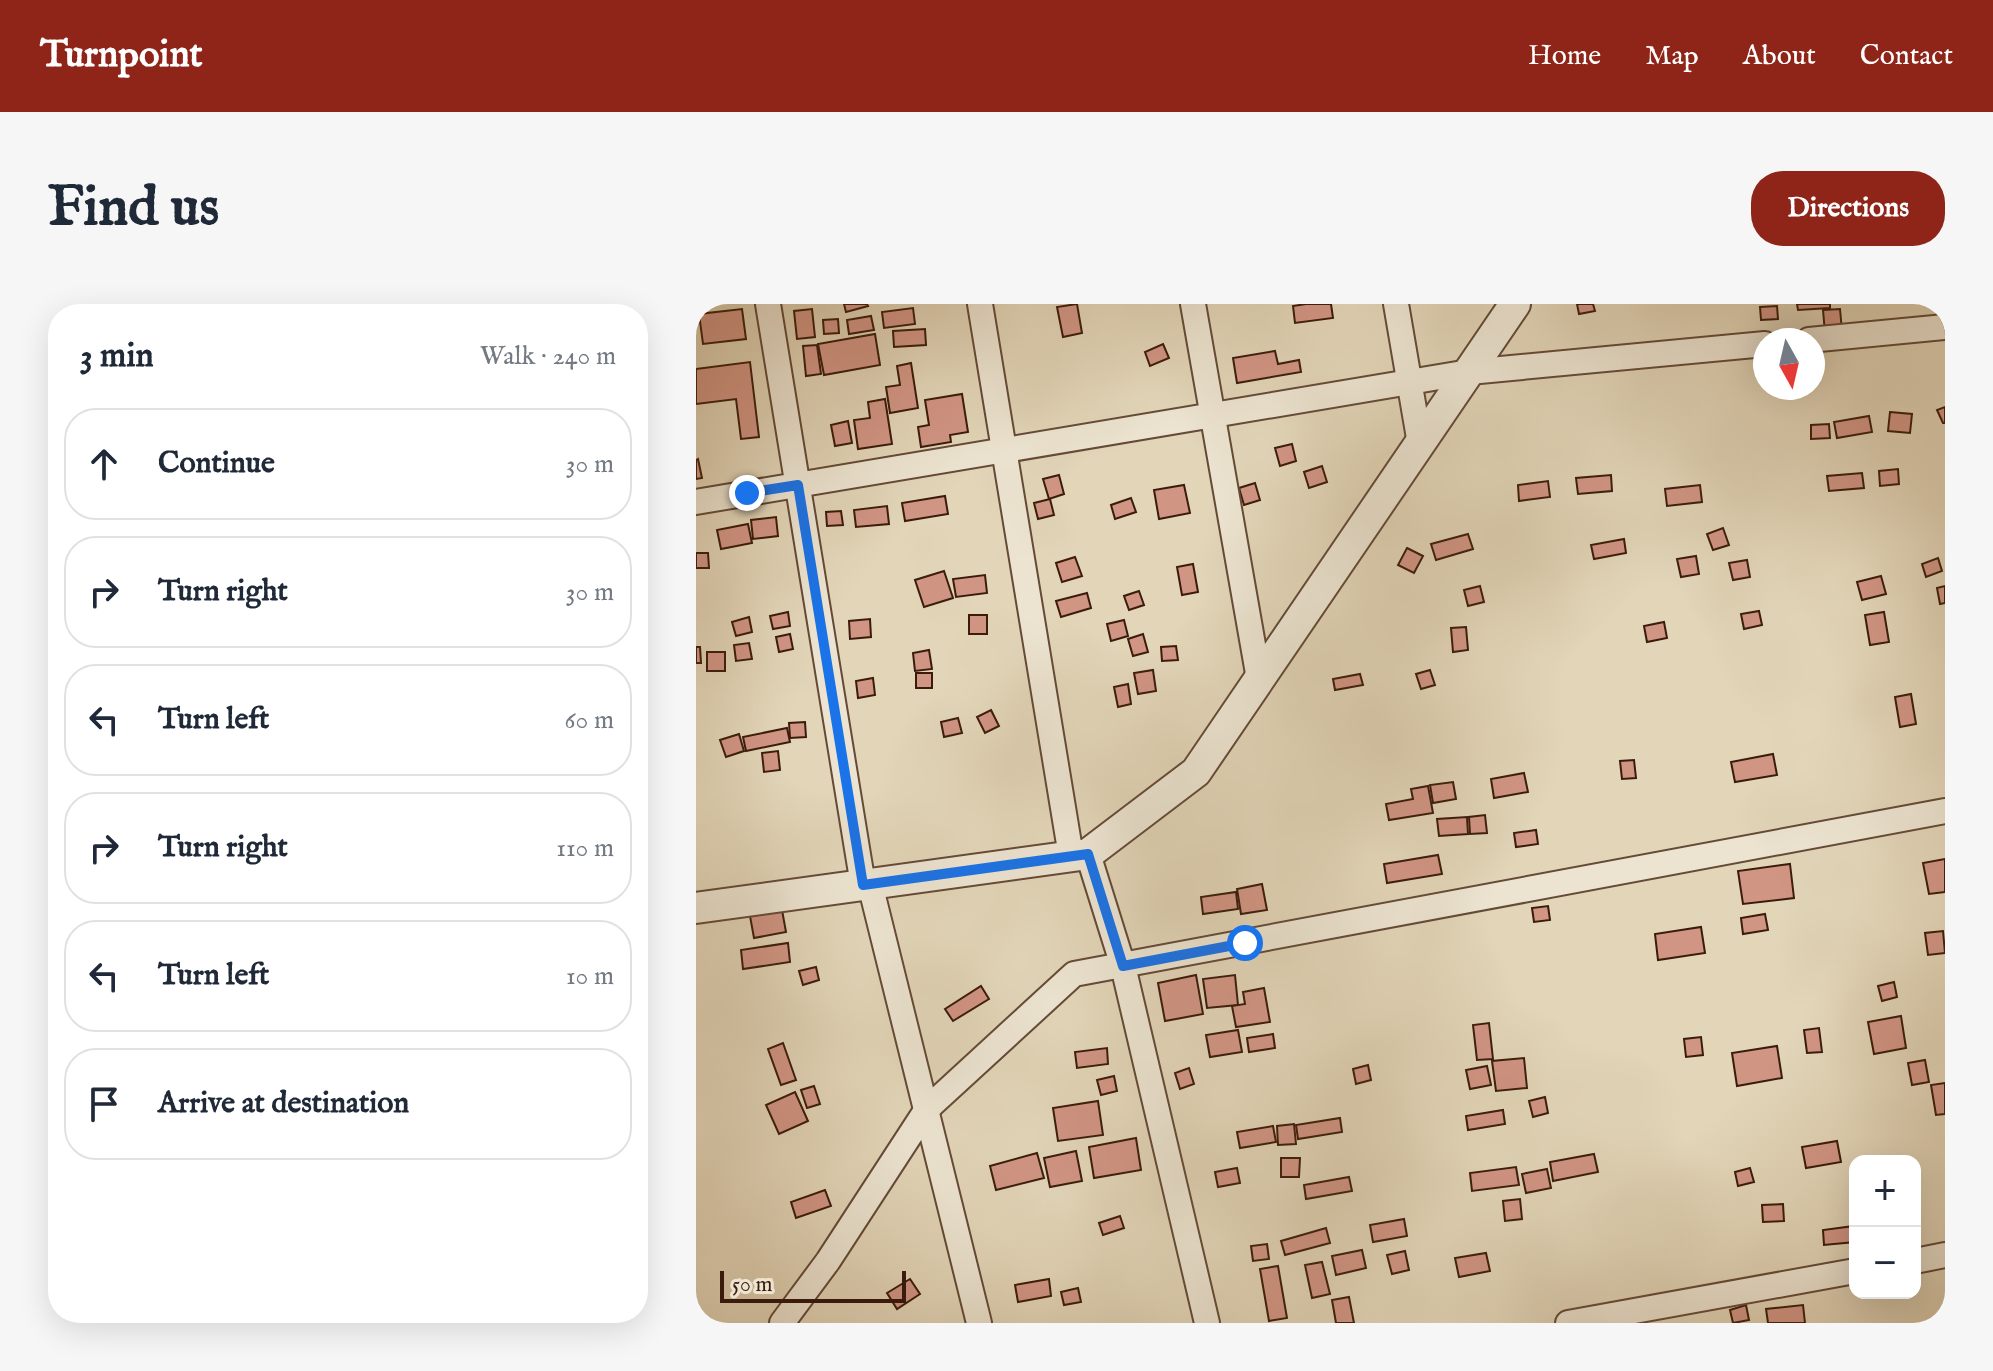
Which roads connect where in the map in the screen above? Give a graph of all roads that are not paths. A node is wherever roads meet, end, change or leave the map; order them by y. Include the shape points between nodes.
1 (768, 304) edge
2 (980, 304) edge
3 (1193, 304) edge
4 (1396, 304) edge
5 (1515, 304) edge
6 (1945, 327) edge
7 (1825, 338) edge
8 (1753, 345) edge
9 (1469, 372) junction
10 (1409, 382) junction
11 (1213, 415) junction
12 (1420, 444) junction
13 (1004, 450) junction
14 (798, 485) junction
15 (696, 502) edge
16 (1259, 679) junction
17 (1945, 811) edge
18 (1080, 855) junction
19 (867, 884) junction
20 (696, 908) edge
21 (1123, 966) junction
22 (927, 1109) junction
23 (1945, 1255) edge
24 (1921, 1260) edge
25 (1849, 1272) edge
26 (782, 1323) edge
27 (979, 1323) edge
28 (1207, 1323) edge
29 (1568, 1323) edge

1 - 14 street
2 - 13 street
3 - 11 street
4 - 10 street
5 - 9 street
6 - 7 street
8 - 9 street
9 - 10 street
9 - 12 street
10 - 11 street
10 - 12 street
11 - 13 street
11 - 16 street
12 - 16 street
13 - 14 street
13 - 18 street
14 - 15 street
14 - 19 street
16 - 18 street via 1196,772
17 - 21 street
18 - 19 street
18 - 21 street
19 - 20 street
19 - 22 street
21 - 22 street via 1074,974
21 - 28 street
22 - 26 street
22 - 27 street
23 - 24 street
25 - 29 street

